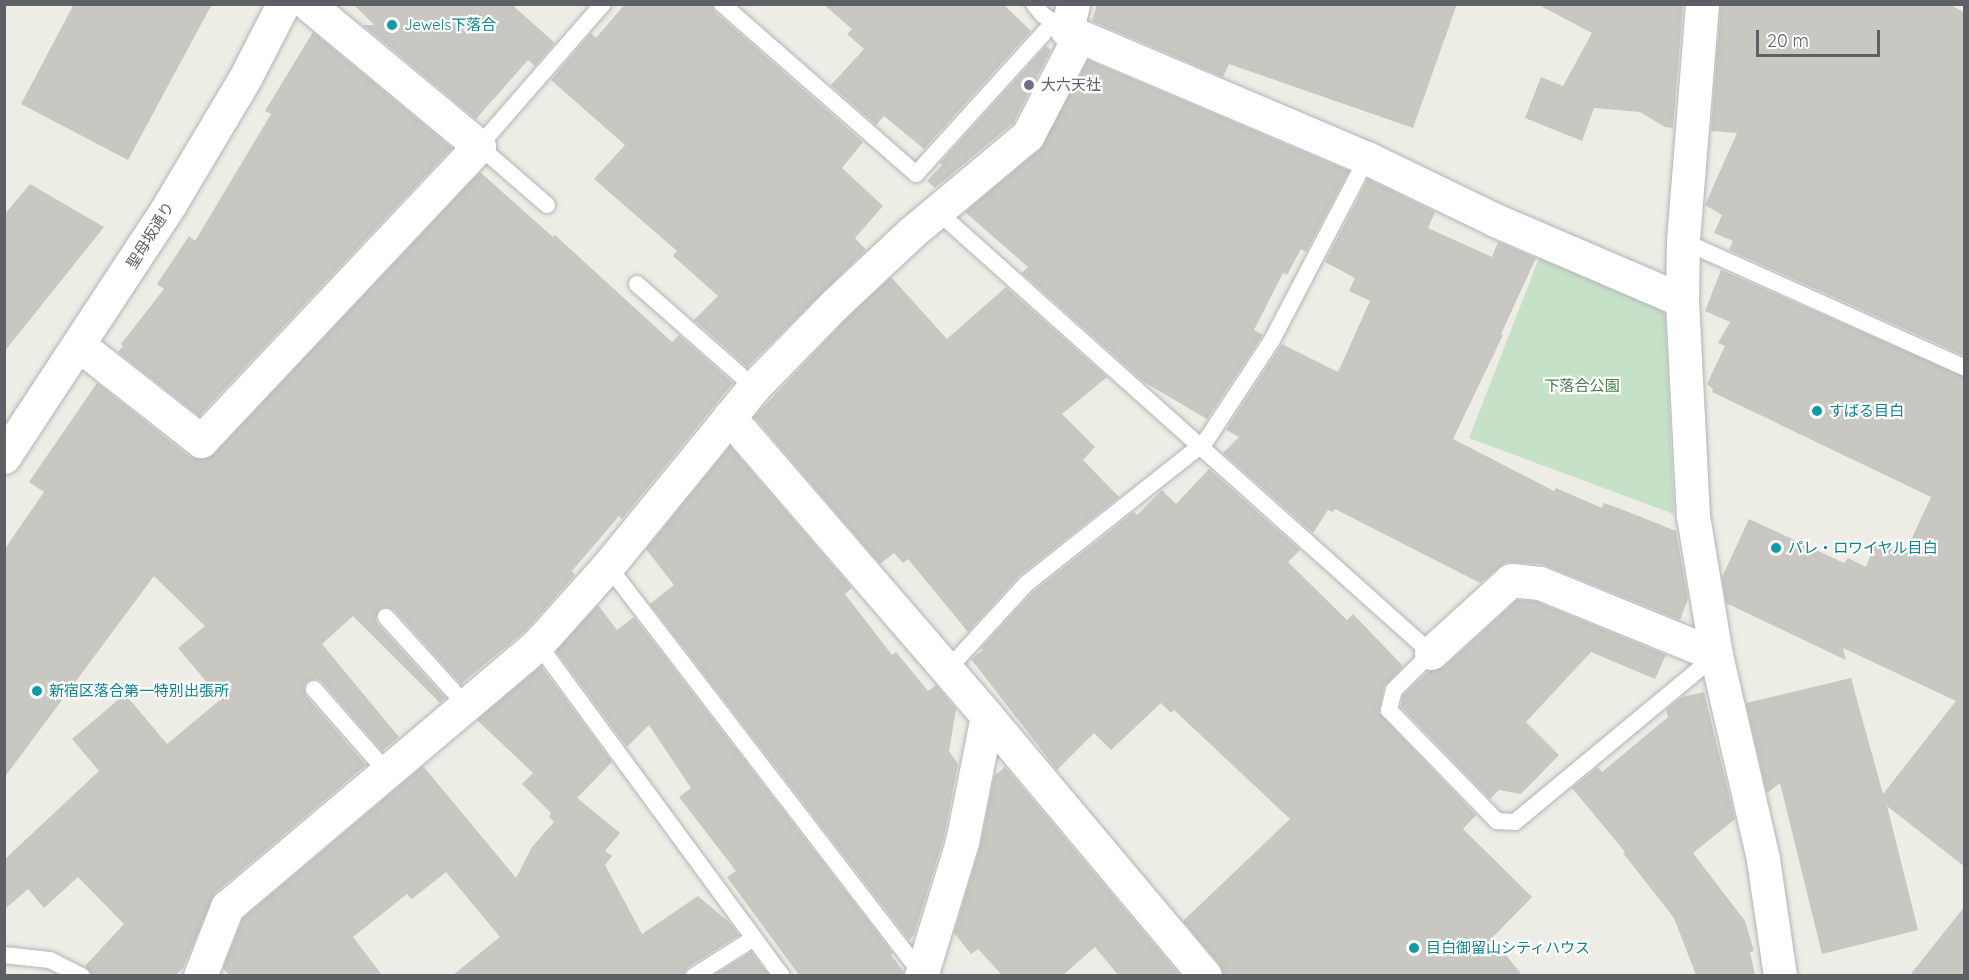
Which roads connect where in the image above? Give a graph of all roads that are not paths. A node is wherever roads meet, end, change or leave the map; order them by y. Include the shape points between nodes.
1 (283, 4) edge
2 (308, 4) edge
3 (603, 4) edge
4 (722, 4) edge
5 (1034, 4) edge
6 (1702, 4) edge
7 (1068, 23) edge
8 (479, 146) junction
9 (1366, 158) junction
10 (547, 205) dead end
11 (937, 211) junction
12 (1683, 241) junction
13 (637, 284) dead end
14 (1682, 300) junction
15 (80, 346) junction
16 (1965, 367) edge
17 (754, 387) junction
18 (729, 417) junction
19 (1200, 446) junction
20 (4, 457) edge
21 (608, 566) junction
22 (386, 616) dead end
23 (538, 644) junction
24 (1431, 653) junction
25 (1716, 655) junction
26 (947, 670) junction
27 (314, 689) dead end
28 (466, 705) junction
29 (987, 716) junction
30 (387, 772) junction
31 (754, 938) junction
32 (4, 955) edge
33 (921, 974) edge
34 (82, 975) edge
35 (200, 975) edge
36 (694, 975) edge
37 (782, 975) edge
38 (1205, 975) edge
39 (1780, 975) edge

1 - 15 street, 聖母坂通り via 244,80
2 - 8 street
3 - 8 lane
4 - 7 lane via 916,174
5 - 7 lane
6 - 12 street
7 - 9 street
7 - 11 street via 1028,135
8 - 10 lane
8 - 15 street via 201,441
9 - 14 street via 1495,220
9 - 19 lane via 1272,340
11 - 17 street via 834,305
11 - 19 lane
12 - 14 street
12 - 16 lane
13 - 17 lane
14 - 25 street via 1693,516
15 - 20 street, 聖母坂通り
17 - 18 street
18 - 21 street
18 - 26 street
19 - 24 lane
19 - 26 lane via 1026,584
21 - 23 street
21 - 33 lane
22 - 28 lane
23 - 28 street
23 - 31 lane
24 - 25 street via 1511,580 1540,583
24 - 25 lane via 1394,690 1389,710 1497,821 1515,822
25 - 39 street via 1763,859
26 - 29 street
27 - 30 lane
28 - 30 street
29 - 33 street via 962,842
29 - 38 street
30 - 35 street via 227,908
31 - 36 lane
31 - 37 lane
32 - 34 lane via 50,960

